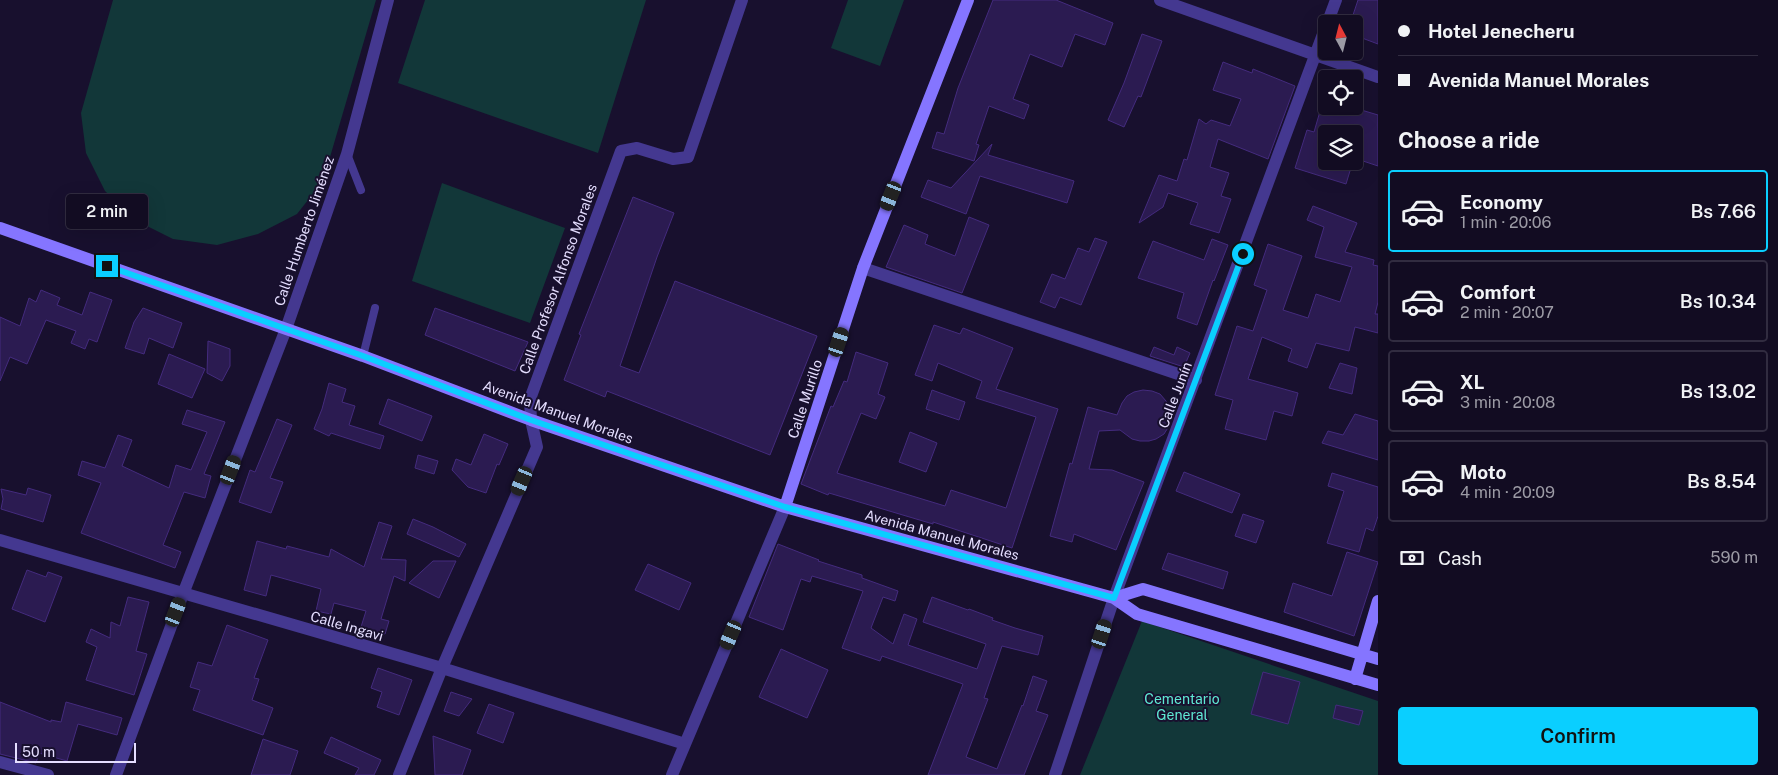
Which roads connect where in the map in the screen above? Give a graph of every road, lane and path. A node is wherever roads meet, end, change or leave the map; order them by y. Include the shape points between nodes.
1 (388, 0) edge
2 (742, 0) edge
3 (968, 0) edge
4 (1160, 0) edge
5 (1336, 0) edge
6 (1331, 15) edge
7 (1318, 50) edge
8 (1316, 55) junction
9 (1378, 77) edge
10 (347, 154) junction
11 (361, 190) dead end
12 (0, 228) edge
13 (863, 268) junction
14 (375, 308) dead end
15 (286, 328) junction
16 (363, 356) junction
17 (1196, 380) junction
18 (531, 420) junction
19 (785, 507) junction
20 (0, 540) edge
21 (183, 594) junction
22 (1114, 598) junction
23 (1378, 601) edge
24 (1362, 654) junction
25 (1378, 659) edge
26 (442, 668) junction
27 (1355, 679) junction
28 (1378, 685) edge
29 (685, 744) junction
30 (0, 762) edge
31 (48, 775) edge
32 (116, 775) edge
33 (398, 775) edge
34 (672, 775) edge
35 (1055, 775) edge

1 - 10 street, Calle Humberto Jiménez
2 - 18 street, Calle Profesor Alfonso Morales via 688,157 673,159 636,148 621,152 530,399
3 - 13 street, Calle Murillo
4 - 8 street
5 - 6 street, Calle Junín
7 - 8 street, Calle Junín
8 - 9 street
8 - 17 street, Calle Junín
10 - 11 lane
10 - 15 street, Calle Humberto Jiménez
12 - 15 street, Avenida Manuel Morales
13 - 17 street
13 - 19 street, Calle Murillo
14 - 16 lane
15 - 16 street, Avenida Manuel Morales
15 - 21 street, Calle Humberto Jiménez
16 - 18 street, Avenida Manuel Morales
17 - 22 street, Calle Junín
18 - 19 street, Avenida Manuel Morales
18 - 26 street, Calle Profesor Alfonso Morales via 537,447
19 - 22 street, Avenida Manuel Morales
19 - 29 street, Calle Murillo
20 - 21 street, Calle Ingavi
21 - 26 street, Calle Ingavi
21 - 32 street, Calle Humberto Jiménez
22 - 24 street via 1143,589
22 - 27 street, Avenida Manuel Morales via 1137,614
22 - 35 street, Calle Junín
23 - 24 street
24 - 25 street
24 - 27 street
26 - 29 street, Calle Ingavi
26 - 33 street, Calle Profesor Alfonso Morales
27 - 28 street, Avenida Manuel Morales
29 - 34 street, Calle Murillo
30 - 31 street

